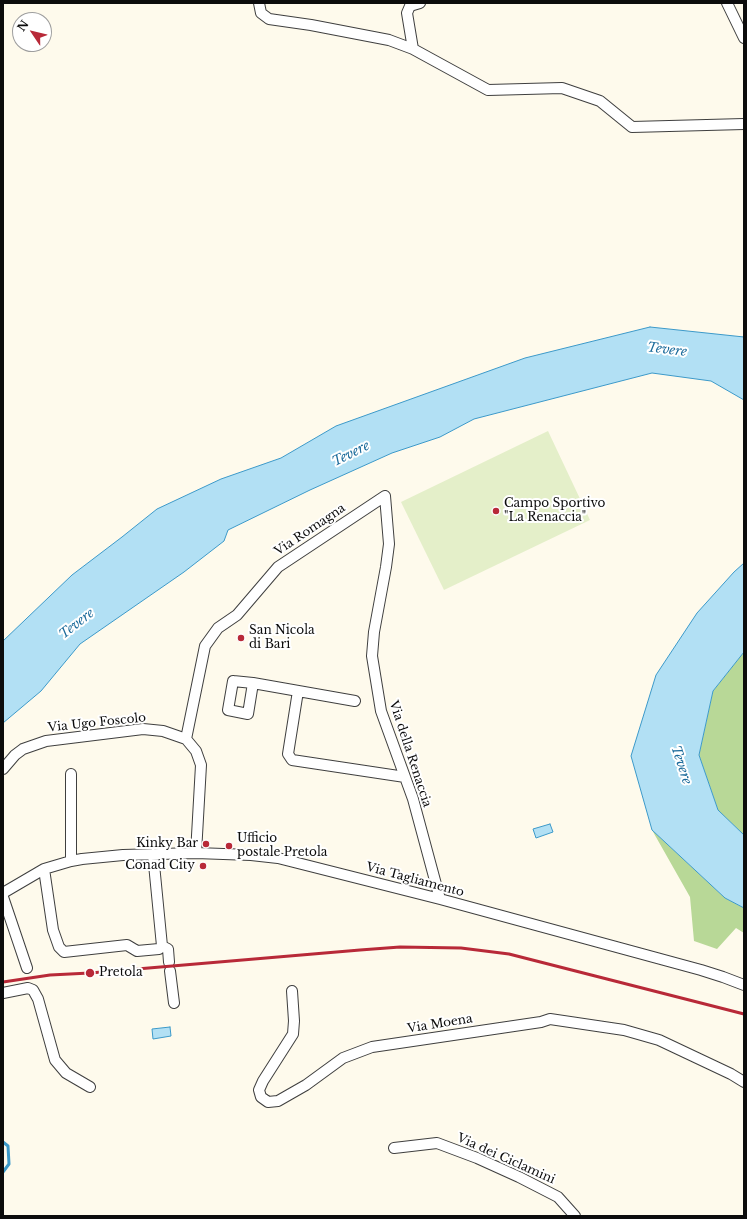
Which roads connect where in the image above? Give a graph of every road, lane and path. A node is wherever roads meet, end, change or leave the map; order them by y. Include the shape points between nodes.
1 (259, 3) edge
2 (420, 3) edge
3 (727, 3) edge
4 (744, 38) edge
5 (413, 49) junction
6 (744, 124) edge
7 (385, 496) joint
8 (253, 683) dead end
9 (298, 691) junction
10 (356, 701) dead end
11 (186, 739) junction
12 (3, 769) edge
13 (72, 774) dead end
14 (405, 777) junction
15 (196, 852) junction
16 (153, 854) junction
17 (71, 861) junction
18 (44, 869) junction
19 (3, 893) edge
20 (3, 897) edge
21 (440, 899) junction
22 (162, 946) junction
23 (28, 968) dead end
24 (744, 985) edge
25 (292, 991) dead end
26 (3, 993) edge
27 (174, 1003) dead end
28 (744, 1082) edge
29 (90, 1086) dead end
30 (394, 1148) dead end
31 (575, 1216) edge

1 - 5 street via 261,13 269,19 311,24 381,38
2 - 5 street via 410,6 407,13
3 - 4 street
5 - 6 street via 488,90 562,88 600,101 632,128
7 - 11 street, Via Romagna via 278,567 237,615 218,628 206,646
7 - 14 street, Via della Renaccia via 389,544 372,656 381,712
8 - 9 street
9 - 10 street
9 - 14 street via 288,754 292,760
11 - 12 street, Via Ugo Foscolo via 163,730 143,729 46,741 23,749
11 - 15 street via 196,751 201,765
13 - 17 street
14 - 21 street, Via della Renaccia
15 - 16 street, Via Tagliamento
15 - 21 street, Via Tagliamento via 278,858
16 - 17 street, Via Tagliamento
16 - 22 street
17 - 18 street, Via Tagliamento
18 - 19 street, Via Tagliamento
18 - 22 street via 52,930 64,952 127,945 137,951 159,949
20 - 23 street
21 - 24 street, Via Tagliamento via 701,970
22 - 27 street via 168,949
25 - 28 street, Via Moena via 292,1034 259,1090 261,1097 268,1102 278,1102 343,1058 372,1047 550,1019 624,1030 659,1040
26 - 29 street via 28,988 33,990 38,999 55,1060 66,1073
30 - 31 street, Via dei Ciclamini via 438,1143 477,1158 558,1197

